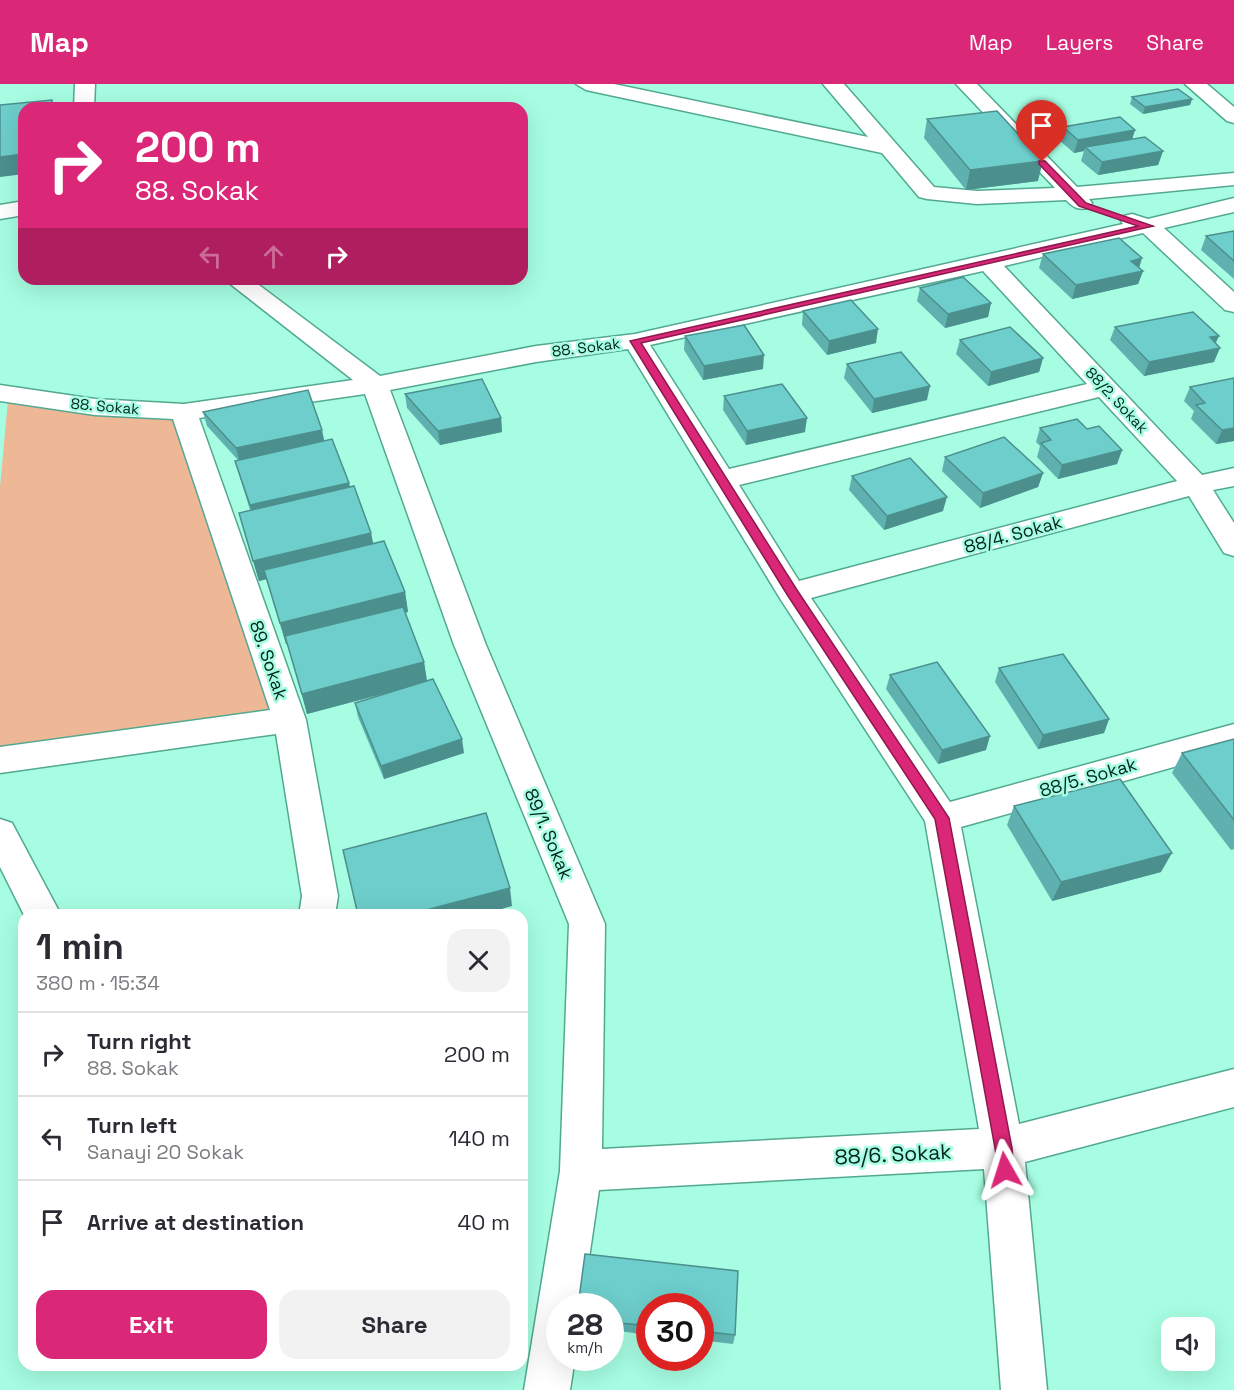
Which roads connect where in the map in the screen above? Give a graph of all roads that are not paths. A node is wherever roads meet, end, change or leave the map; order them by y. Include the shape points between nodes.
1 (85, 84) edge
2 (586, 84) edge
3 (833, 84) edge
4 (966, 84) edge
5 (1195, 84) edge
6 (84, 102) edge
7 (1234, 117) edge
8 (889, 148) junction
9 (1234, 179) edge
10 (1072, 194) junction
11 (1234, 205) edge
12 (18, 209) edge
13 (0, 212) edge
14 (1148, 226) junction
15 (988, 263) junction
16 (244, 285) edge
17 (1234, 305) edge
18 (635, 341) junction
19 (375, 385) junction
20 (1106, 387) junction
21 (0, 393) edge
22 (184, 412) junction
23 (1234, 477) edge
24 (721, 480) junction
25 (1196, 485) junction
26 (1234, 546) edge
27 (792, 593) junction
28 (290, 720) junction
29 (1234, 737) edge
30 (0, 760) edge
31 (942, 818) junction
32 (0, 833) edge
33 (40, 909) edge
34 (318, 909) edge
35 (1234, 1088) edge
36 (1004, 1148) junction
37 (580, 1172) junction
38 (562, 1293) edge
39 (551, 1371) edge
40 (548, 1390) edge
41 (1024, 1390) edge

1 - 6 street
2 - 8 street
3 - 8 street
4 - 10 street
5 - 7 street
8 - 10 street via 927,192 960,198
9 - 10 street
10 - 14 street via 1083,204
11 - 14 street, 88. Sokak
12 - 13 street
14 - 15 street, 88. Sokak
14 - 17 street
15 - 18 street, 88. Sokak
15 - 20 street, 88/2. Sokak
16 - 19 street
18 - 19 street, 88. Sokak via 536,354
18 - 24 street
19 - 22 street, 88. Sokak
19 - 37 street, 89/1. Sokak via 470,645 587,924
20 - 24 street
20 - 25 street, 88/2. Sokak
21 - 22 street, 88. Sokak via 95,407
22 - 28 street, 89. Sokak
23 - 25 street, 88/4. Sokak
24 - 27 street
25 - 26 street, 88/2. Sokak
25 - 27 street, 88/4. Sokak
27 - 31 street
28 - 30 street
28 - 34 street, 89. Sokak via 320,896
29 - 31 street, 88/5. Sokak
31 - 36 street
32 - 33 street
35 - 36 street, 88/6. Sokak
36 - 37 street, 88/6. Sokak
36 - 41 street
37 - 38 street, 89/1. Sokak
39 - 40 street, 89/1. Sokak

